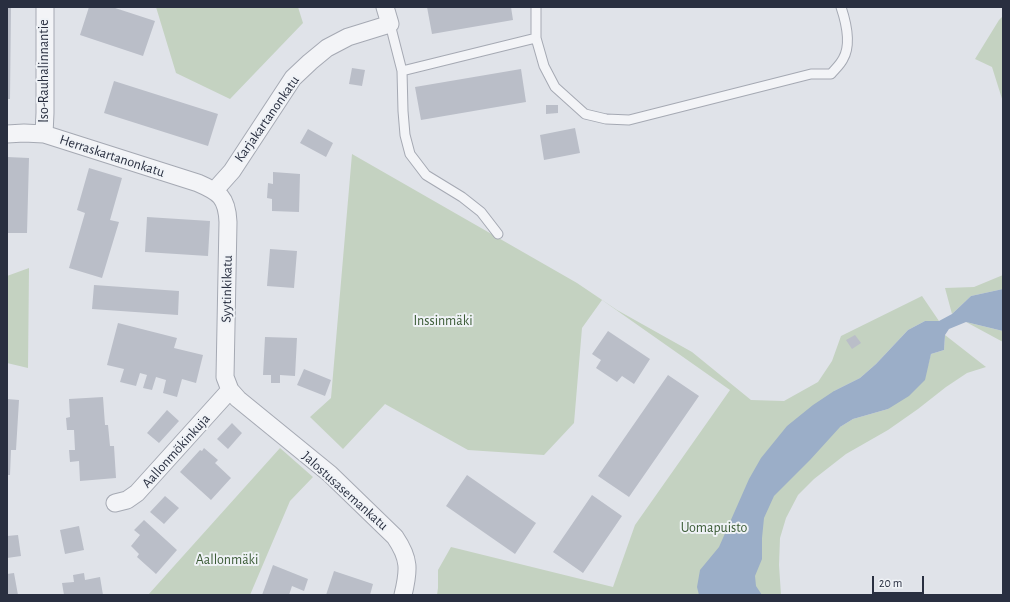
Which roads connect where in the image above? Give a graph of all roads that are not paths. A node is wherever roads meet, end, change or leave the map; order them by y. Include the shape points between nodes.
1 (45, 7) edge
2 (385, 7) edge
3 (536, 7) edge
4 (841, 7) edge
5 (390, 24) junction
6 (536, 38) junction
7 (402, 71) junction
8 (7, 134) edge
9 (44, 134) junction
10 (215, 190) junction
11 (498, 234) dead end
12 (230, 390) junction
13 (115, 503) dead end
14 (403, 595) edge

1 - 9 street, Iso-Rauhalinnantie
2 - 5 street
3 - 6 lane
4 - 6 lane via 848,44 844,59 831,74 811,74 629,120 606,120 585,114 555,87 544,66
5 - 7 lane
5 - 10 street, Karjakartanonkatu via 348,37 328,48 293,78 232,171
6 - 7 lane
7 - 11 lane via 402,111 410,154 426,175 481,212
8 - 9 street, Herraskartanonkatu
9 - 10 street, Herraskartanonkatu
10 - 12 street, Syytinkikatu via 224,200 228,210 225,377
12 - 13 street, Aallonmökinkuja via 137,494
12 - 14 street, Jalostusasemankatu via 330,474 395,537 407,558 408,571

